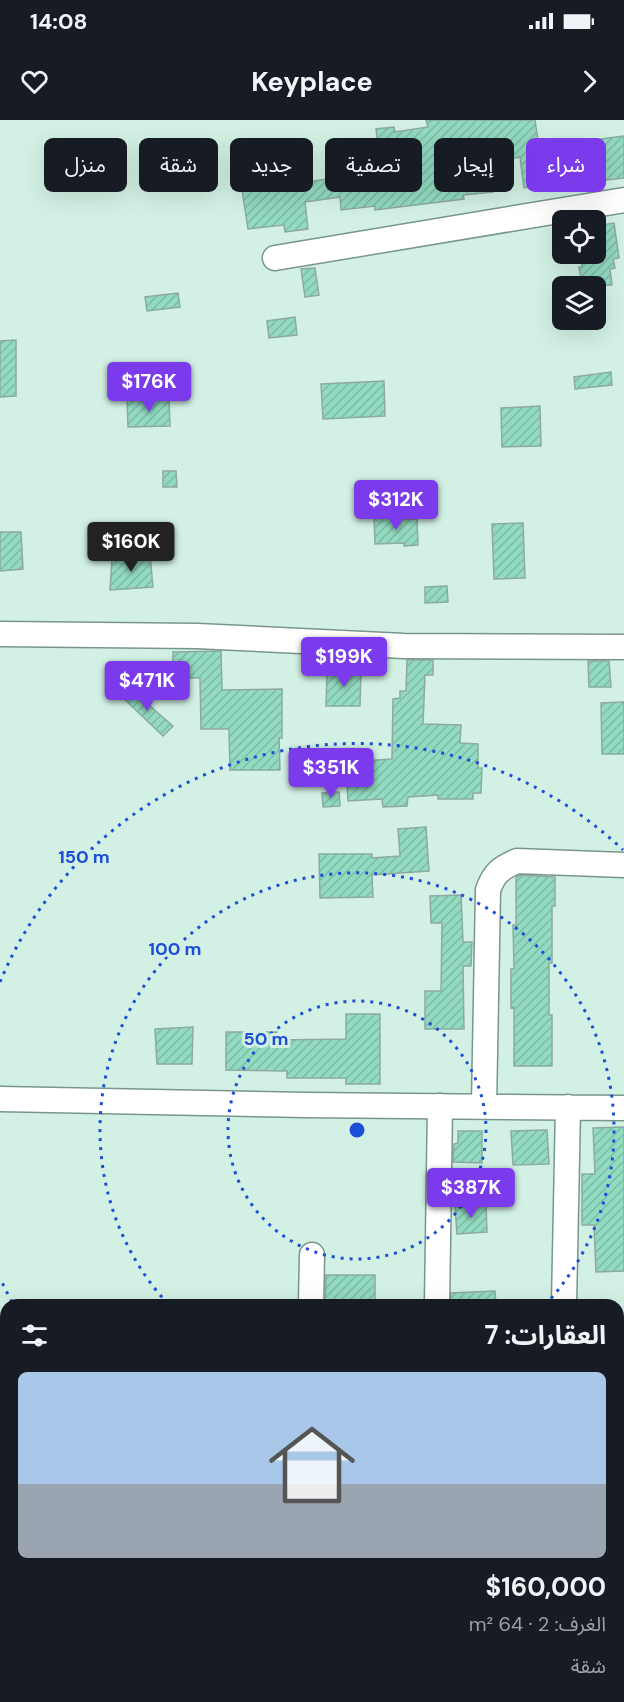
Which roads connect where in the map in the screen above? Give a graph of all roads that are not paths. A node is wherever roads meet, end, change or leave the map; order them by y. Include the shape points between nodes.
1 (624, 200) edge
2 (275, 258) dead end
3 (0, 634) edge
4 (624, 647) edge
5 (624, 865) edge
6 (0, 1099) edge
7 (440, 1106) junction
8 (484, 1106) junction
9 (568, 1107) junction
10 (624, 1108) edge
11 (312, 1255) dead end
12 (311, 1299) edge
13 (437, 1299) edge
14 (564, 1299) edge

1 - 2 street
3 - 4 street via 197,636 404,646
5 - 8 street via 517,861 492,877
6 - 7 street
7 - 8 street
7 - 13 street
8 - 9 street
9 - 10 street
9 - 14 street
11 - 12 street

